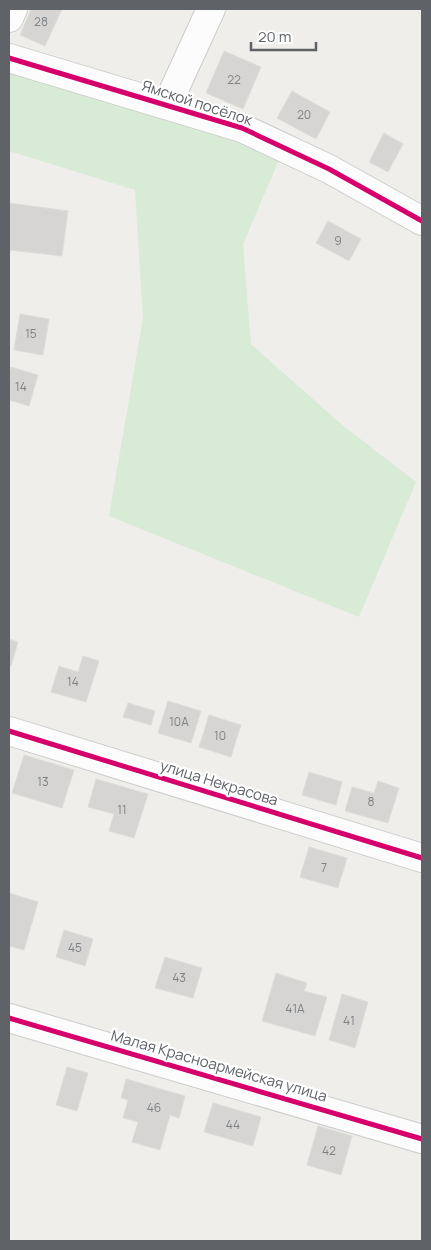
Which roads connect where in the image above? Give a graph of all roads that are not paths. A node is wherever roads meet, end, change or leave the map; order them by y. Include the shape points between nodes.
1 (13, 9) edge
2 (211, 9) edge
3 (9, 18) edge
4 (9, 58) edge
5 (167, 105) junction
6 (422, 221) edge
7 (9, 731) edge
8 (422, 858) edge
9 (9, 1018) edge
10 (422, 1139) edge

1 - 3 street
2 - 5 street
4 - 5 street, Ямской посёлок
5 - 6 street, Ямской посёлок via 242,128 329,169
7 - 8 street, улица Некрасова
9 - 10 street, Малая Красноармейская улица

